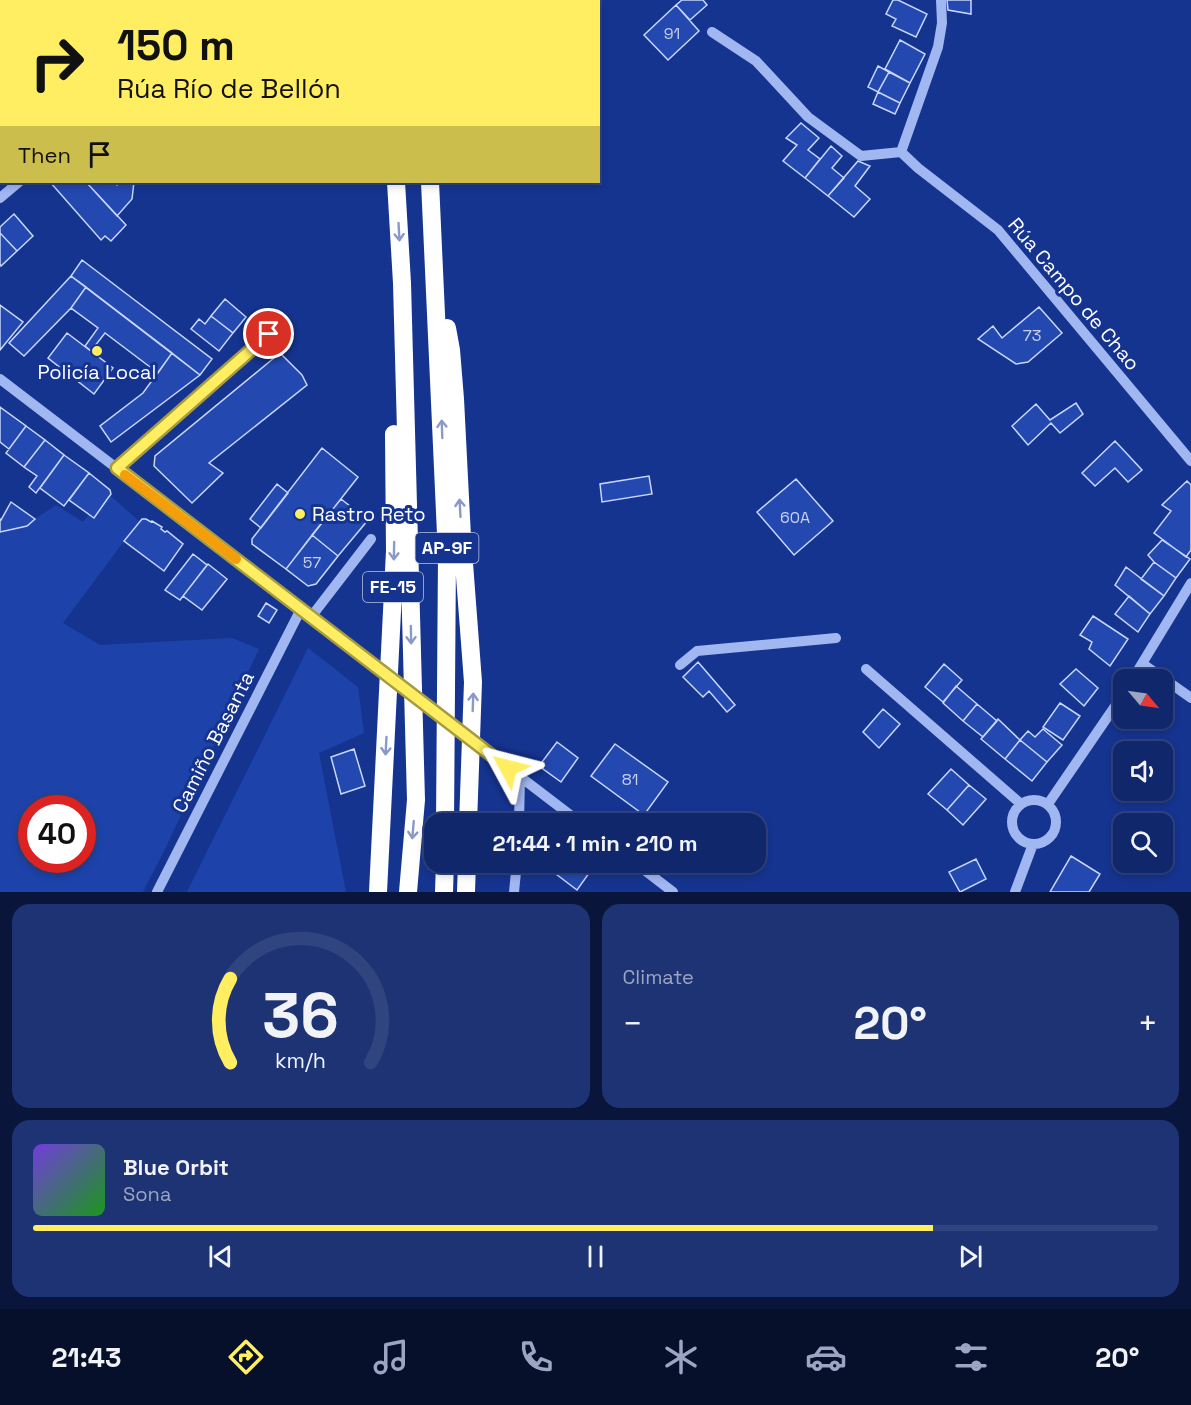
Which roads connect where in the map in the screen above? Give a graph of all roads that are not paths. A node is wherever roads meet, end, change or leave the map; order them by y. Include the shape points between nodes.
1 (941, 0) edge
2 (712, 32) dead end
3 (900, 152) junction
4 (18, 183) edge
5 (396, 183) edge
6 (430, 183) edge
7 (0, 198) edge
8 (435, 272) junction
9 (402, 283) junction
10 (269, 334) dead end
11 (0, 379) edge
12 (1191, 460) edge
13 (117, 468) junction
14 (371, 539) dead end
15 (1191, 583) edge
16 (301, 609) junction
17 (311, 617) junction
18 (836, 638) dead end
19 (1143, 664) junction
20 (680, 665) dead end
21 (866, 669) dead end
22 (1140, 669) edge
23 (1191, 698) edge
24 (1113, 709) edge
25 (520, 777) junction
26 (1021, 804) junction
27 (1048, 804) junction
28 (445, 813) edge
29 (468, 813) edge
30 (519, 813) edge
31 (567, 813) edge
32 (1033, 844) junction
33 (445, 873) edge
34 (467, 873) edge
35 (516, 873) edge
36 (649, 873) edge
37 (157, 892) edge
38 (378, 892) edge
39 (408, 892) edge
40 (444, 892) edge
41 (466, 892) edge
42 (514, 892) edge
43 (674, 892) edge
44 (1015, 892) edge

1 - 3 street via 938,47
2 - 3 street via 756,61 808,117 861,156
3 - 12 street, Rúa Campo de Chao via 998,230
4 - 7 street
5 -> 9 highway, FE-15
6 - 8 highway
28 -> 8 highway, AP-9F via 447,556
29 -> 8 highway via 473,682 451,350
9 -> 38 highway, FE-15 via 395,360 395,551
9 -> 39 highway, AP-9F via 416,800
10 - 13 street
11 - 13 street
13 - 16 street
14 - 17 street
15 - 19 street
16 - 17 street
16 - 37 street, Camiño Basanta
17 - 25 street
18 - 20 street via 697,651
19 - 22 street
19 - 23 street
21 - 26 street
24 - 27 street
25 - 30 street
25 - 31 street
26 - 27 street via 1035,799
26 - 32 street via 1013,815 1013,828 1020,839
27 - 32 street via 1056,816 1055,830 1046,840
32 - 44 street
33 - 40 highway
34 - 41 highway
35 - 42 street
36 - 43 street

